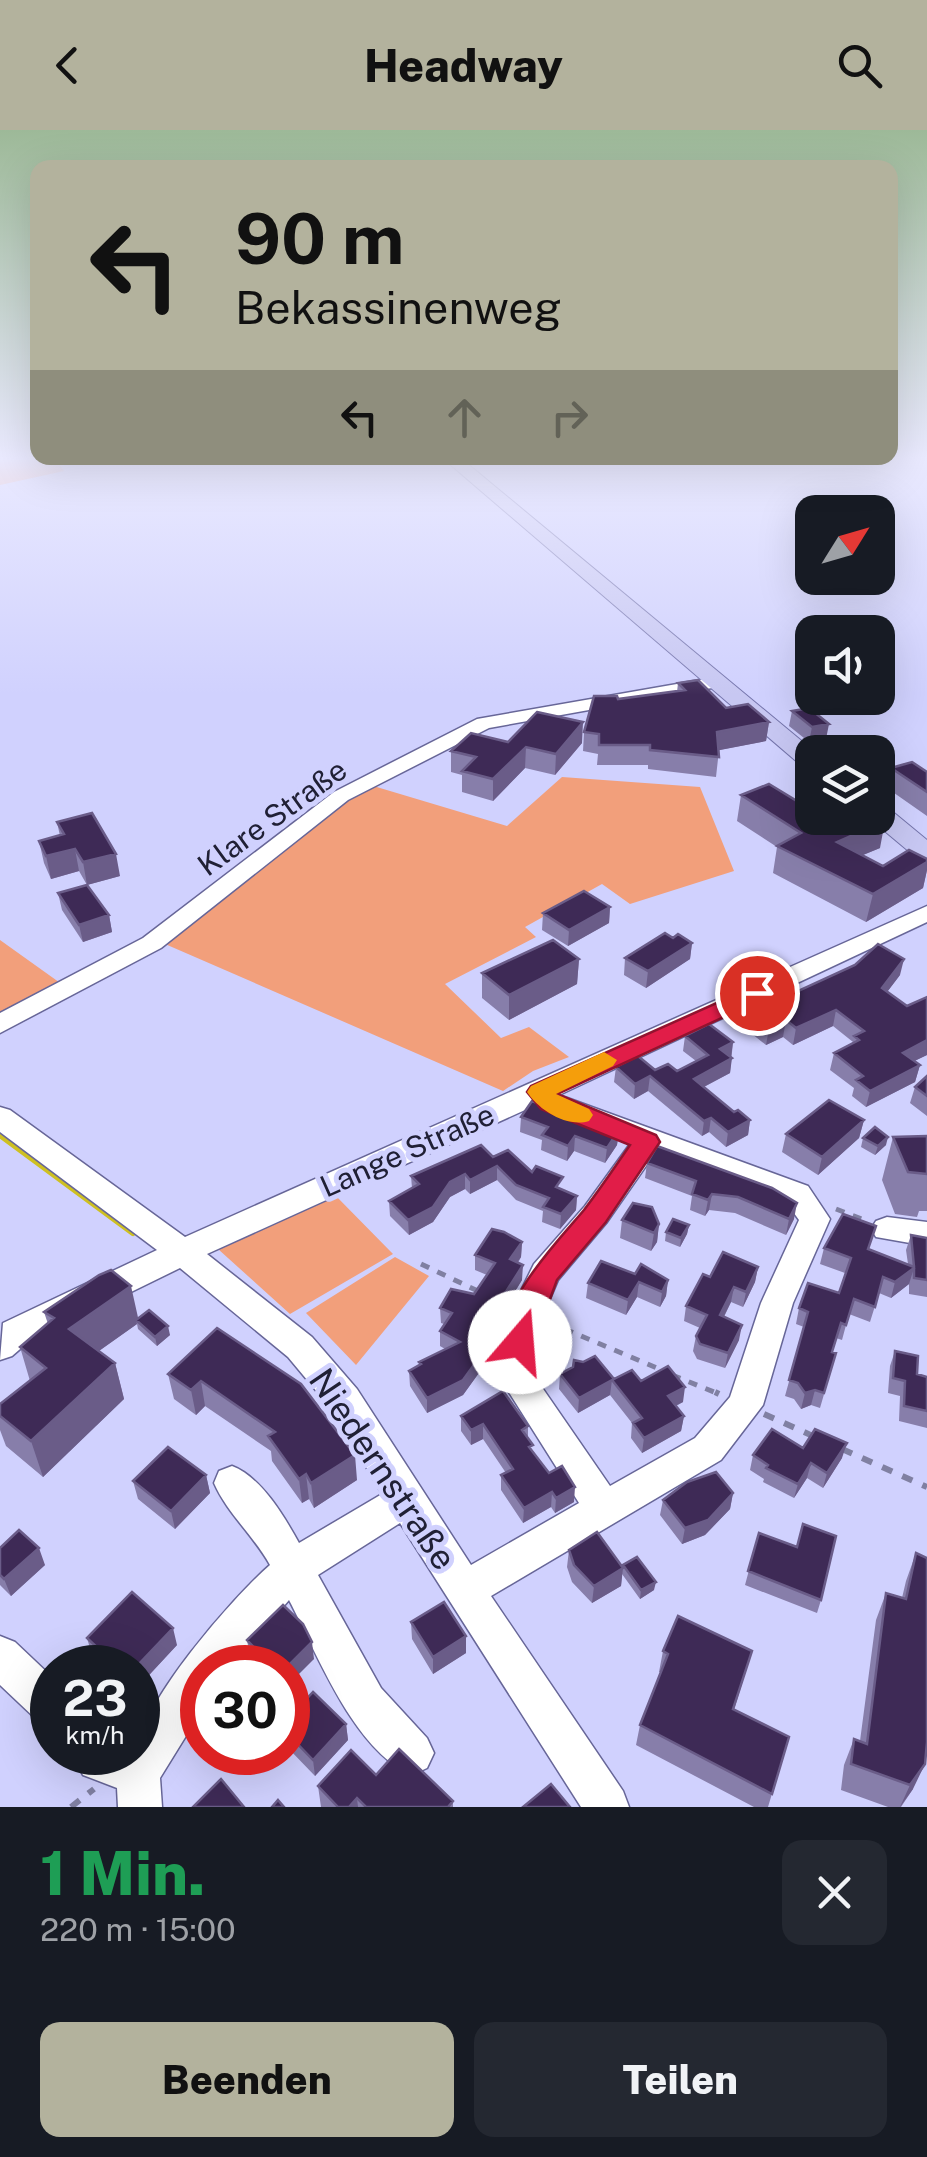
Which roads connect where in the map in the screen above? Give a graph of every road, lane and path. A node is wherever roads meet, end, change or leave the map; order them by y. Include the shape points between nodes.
1 (550, 538) edge
2 (717, 682) junction
3 (795, 748) edge
4 (341, 796) junction
5 (313, 808) dead end
6 (895, 826) edge
7 (927, 853) edge
8 (927, 913) edge
9 (0, 1024) edge
10 (540, 1092) junction
11 (0, 1117) edge
12 (647, 1142) junction
13 (797, 1194) junction
14 (888, 1230) joint
15 (927, 1234) edge
16 (180, 1251) junction
17 (421, 1264) dead end
18 (527, 1314) junction
19 (0, 1346) edge
20 (744, 1405) junction
21 (818, 1438) edge
22 (836, 1446) edge
23 (232, 1483) dead end
24 (927, 1487) edge
25 (406, 1500) junction
26 (606, 1511) junction
27 (293, 1566) junction
28 (464, 1590) junction
29 (223, 1645) edge
30 (0, 1658) edge
31 (30, 1685) edge
32 (180, 1714) edge
33 (412, 1753) dead end
34 (118, 1775) edge
35 (139, 1790) edge
36 (607, 1807) edge

1 - 2 main road
2 - 3 main road
2 - 4 street, Klare Straße via 484,723
4 - 5 street
4 - 9 street, Klare Straße via 152,944
6 - 7 main road
8 - 10 street, Lange Straße
10 - 12 street via 550,1103
10 - 16 street, Lange Straße
11 - 16 street, Niedernstraße
12 - 13 street
12 - 18 street via 545,1274
13 - 14 path
13 - 20 street via 815,1219 777,1303
14 - 15 street
16 - 19 street, Lange Straße
16 - 25 street, Niedernstraße via 300,1347 346,1400
17 - 18 path
18 - 20 path
18 - 26 street via 520,1342 522,1386
20 - 21 path
20 - 26 street via 708,1449
22 - 24 path
23 - 27 street
25 - 27 street
25 - 28 street, Niedernstraße
26 - 28 street
27 - 29 street
27 - 33 street via 366,1702
28 - 36 street, Niedernstraße
30 - 31 street
32 - 35 street
34 - 35 street

